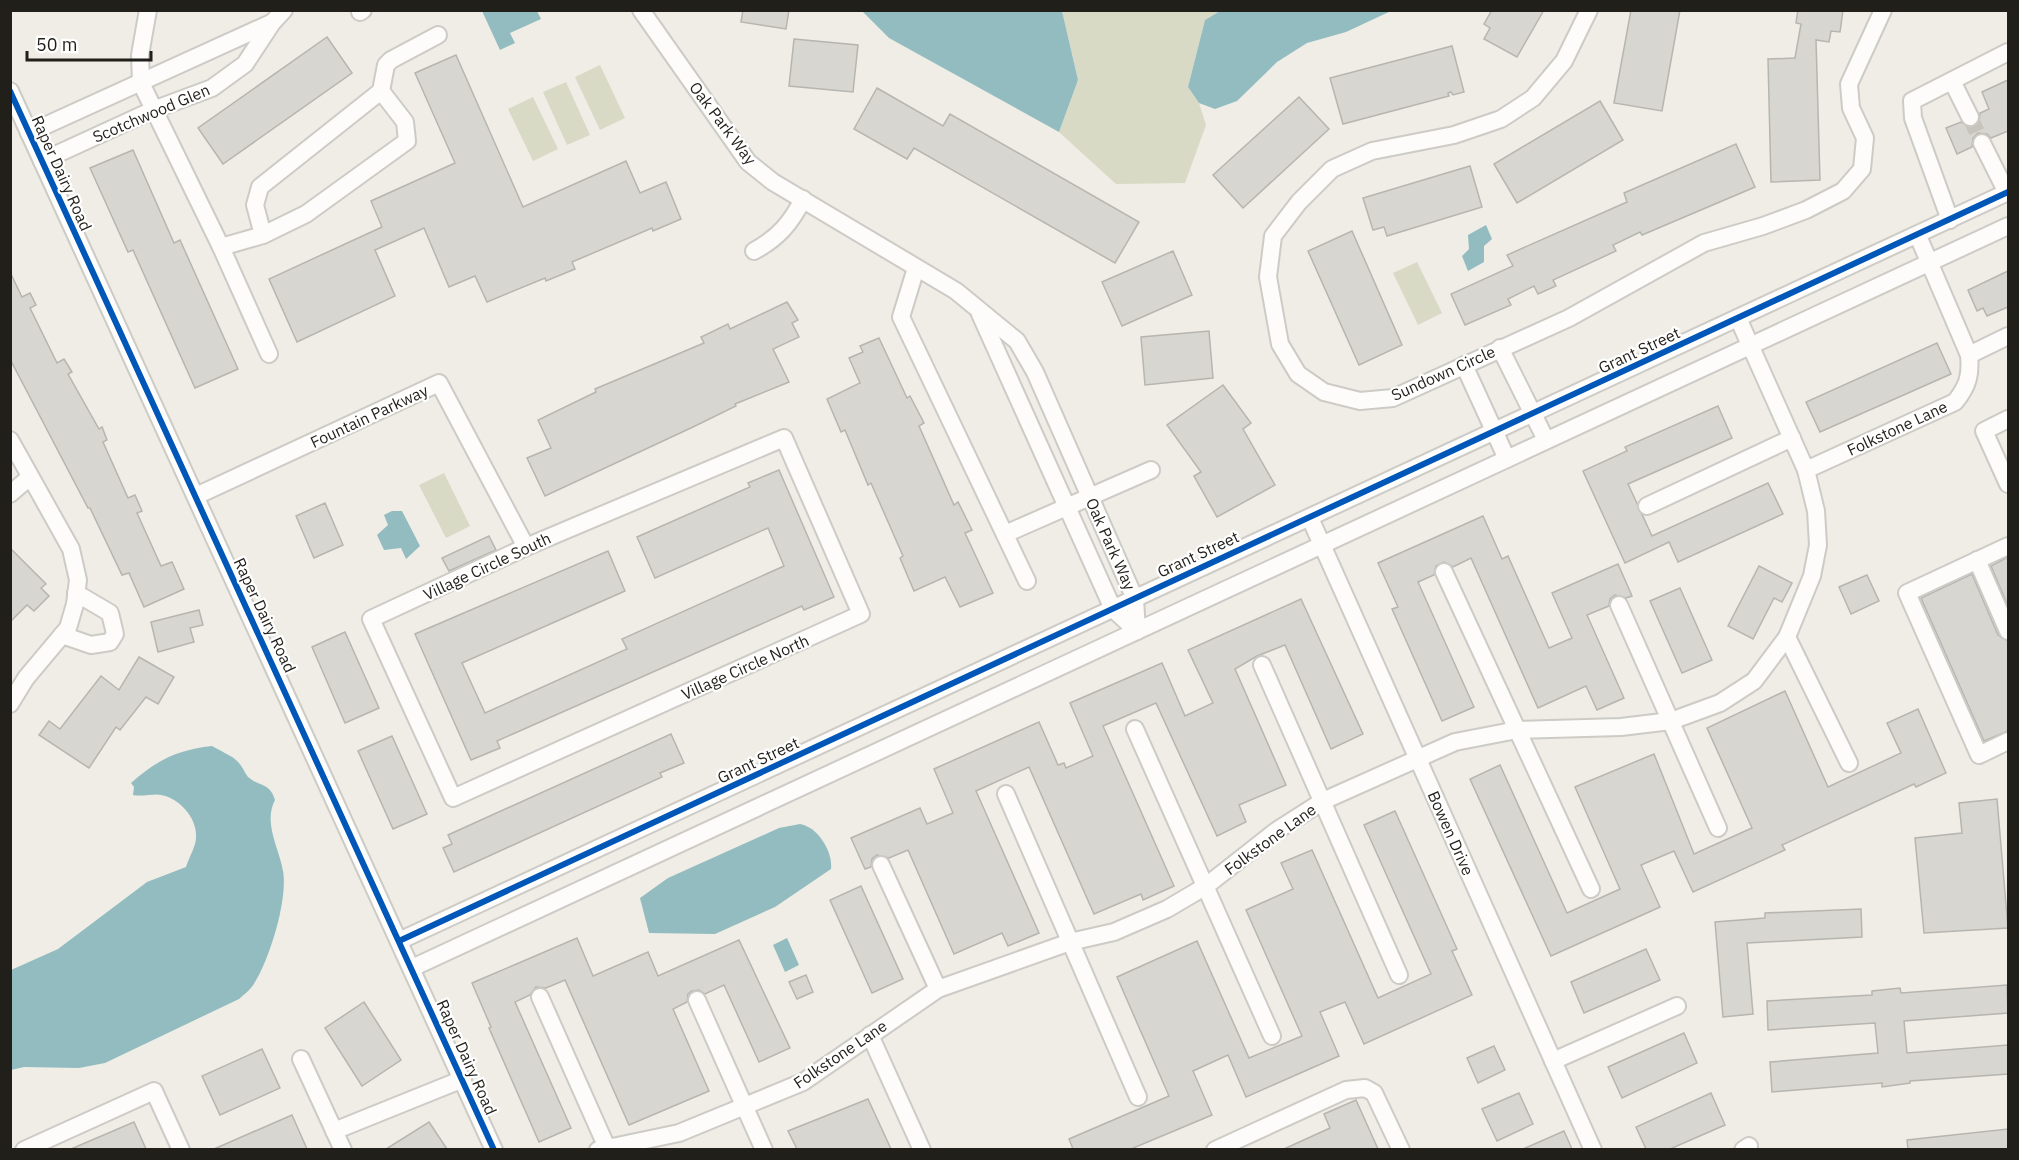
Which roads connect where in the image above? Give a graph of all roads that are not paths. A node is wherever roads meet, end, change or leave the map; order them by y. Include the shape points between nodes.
1 (148, 10) edge
2 (284, 10) edge
3 (641, 10) edge
4 (1589, 10) edge
5 (1882, 10) edge
6 (272, 23) junction
7 (438, 35) dead end
8 (2008, 52) edge
9 (1952, 81) junction
10 (141, 83) junction
11 (10, 91) edge
12 (381, 91) junction
13 (153, 110) junction
14 (1970, 117) tunnel mouth
15 (29, 133) junction
16 (1982, 143) tunnel mouth
17 (42, 161) junction
18 (2008, 193) edge
19 (803, 199) junction
20 (1950, 220) junction
21 (2008, 226) edge
22 (263, 235) junction
23 (1918, 236) junction
24 (221, 247) junction
25 (754, 252) dead end
26 (1931, 263) junction
27 (916, 268) junction
28 (978, 309) junction
29 (1738, 318) junction
30 (2008, 336) edge
31 (1751, 346) junction
32 (1500, 348) junction
33 (269, 354) dead end
34 (1969, 355) junction
35 (1464, 365) junction
36 (1534, 414) junction
37 (2008, 419) edge
38 (1495, 431) junction
39 (784, 438) joint
40 (1792, 438) junction
41 (10, 440) edge
42 (1545, 440) junction
43 (1507, 459) junction
44 (1151, 470) dead end
45 (1806, 470) junction
46 (30, 477) junction
47 (2008, 484) edge
48 (10, 494) edge
49 (196, 496) junction
50 (1090, 497) junction
51 (1647, 506) dead end
52 (1067, 507) junction
53 (1310, 518) junction
54 (1005, 534) junction
55 (1322, 545) junction
56 (2008, 546) edge
57 (526, 547) junction
58 (1977, 560) junction
59 (1444, 572) dead end
60 (1027, 581) dead end
61 (76, 593) junction
62 (1135, 599) junction
63 (1619, 605) dead end
64 (1113, 609) junction
65 (1137, 631) junction
66 (2008, 631) edge
67 (62, 635) junction
68 (1787, 638) junction
69 (1262, 665) dead end
70 (10, 704) edge
71 (1671, 721) junction
72 (1135, 729) dead end
73 (1517, 730) junction
74 (2008, 741) edge
75 (1417, 757) junction
76 (1849, 763) dead end
77 (1006, 794) dead end
78 (453, 798) joint
79 (1323, 801) junction
80 (1718, 828) dead end
81 (881, 865) dead end
82 (1206, 886) junction
83 (1591, 889) dead end
84 (399, 941) junction
85 (1070, 942) junction
86 (411, 968) junction
87 (1400, 975) dead end
88 (938, 989) junction
89 (540, 997) dead end
90 (697, 1000) dead end
91 (1677, 1006) dead end
92 (870, 1035) junction
93 (1272, 1036) dead end
94 (301, 1059) dead end
95 (1553, 1061) junction
96 (463, 1079) junction
97 (1138, 1097) dead end
98 (745, 1108) junction
99 (334, 1131) junction
100 (24, 1149) edge
101 (181, 1149) edge
102 (343, 1149) edge
103 (494, 1149) edge
104 (604, 1149) edge
105 (764, 1149) edge
106 (922, 1149) edge
107 (1215, 1149) edge
108 (1401, 1149) edge
109 (1593, 1149) edge

1 - 10 street via 140,54
2 - 6 street, Scotchwood Glen
3 - 19 street, Oak Park Way via 748,162
4 - 35 street, Sundown Circle via 1564,61 1533,98 1501,119 1454,135 1372,152 1332,169 1273,236 1268,277 1280,344 1298,374 1324,392 1360,401 1393,398
5 - 32 street, Sundown Circle via 1850,84 1851,108 1865,138 1862,169 1842,191 1806,210 1704,243 1569,318
6 - 10 street, Scotchwood Glen
6 - 13 street, Scotchwood Glen via 245,64 212,88
7 - 12 street via 391,60 386,65
8 - 9 street
9 - 14 street
9 - 20 street via 1912,101 1912,118
10 - 13 street
10 - 15 street, Scotchwood Glen
11 - 15 street, Raper Dairy Road
12 - 22 street via 260,187 255,205
12 - 22 street via 405,123 407,141 306,214
13 - 17 street, Scotchwood Glen
13 - 24 street
15 - 17 street, Raper Dairy Road
16 - 18 street
17 - 49 street, Raper Dairy Road
18 - 20 street, Grant Street
19 - 25 street via 779,236
19 - 27 street, Oak Park Way
20 - 23 street, Grant Street
21 - 26 street
22 - 24 street
23 - 26 street, Folkstone Lane
23 - 29 street, Grant Street
24 - 33 street
26 - 31 street
26 - 34 street, Folkstone Lane
27 - 28 street, Oak Park Way
27 - 54 street via 901,317
28 - 50 street, Oak Park Way via 1017,341 1023,351
28 - 52 street, Oak Park Way
29 - 31 street, Folkstone Lane
29 - 36 street, Grant Street
30 - 34 street
31 - 40 street, Folkstone Lane
31 - 42 street
32 - 35 street, Sundown Circle
32 - 36 street
34 - 45 street, Folkstone Lane via 1967,387 1955,402
35 - 38 street
36 - 38 street, Grant Street
36 - 42 street
37 - 47 street via 1984,431
38 - 43 street
38 - 53 street, Grant Street
39 - 57 street, Village Circle South
39 - 78 street, Village Circle North via 861,614
40 - 45 street, Folkstone Lane
40 - 51 street
41 - 46 street
42 - 43 street
43 - 55 street
44 - 50 street
45 - 68 street, Folkstone Lane via 1816,511 1818,545 1812,576
46 - 48 street
46 - 61 street via 71,549 78,580
49 - 57 street, Fountain Parkway via 439,383
49 - 84 street, Raper Dairy Road
50 - 52 street
50 - 62 street, Oak Park Way
52 - 54 street
52 - 64 street, Oak Park Way
53 - 55 street, Bowen Drive
53 - 62 street, Grant Street
54 - 60 street
55 - 65 street
55 - 75 street, Bowen Drive
56 - 58 street
57 - 78 street, Village Circle South via 371,620
58 - 66 street
58 - 74 street via 1907,593 1979,755
59 - 73 street
61 - 67 street via 68,628
61 - 67 street via 110,613 115,634 110,642 91,645
62 - 64 street, Grant Street
62 - 65 street, Oak Park Way
63 - 71 street
64 - 65 street, Oak Park Way
64 - 84 street, Grant Street
65 - 86 street
67 - 70 street
68 - 71 street, Folkstone Lane via 1754,681 1720,703
68 - 76 street
69 - 79 street
71 - 73 street, Folkstone Lane via 1621,727
71 - 80 street
72 - 82 street
73 - 75 street, Folkstone Lane via 1455,742
73 - 83 street
75 - 79 street, Folkstone Lane
75 - 95 street, Bowen Drive
77 - 85 street
79 - 82 street, Folkstone Lane via 1276,831
79 - 87 street
81 - 88 street
82 - 85 street, Folkstone Lane via 1167,909 1114,932
82 - 93 street
84 - 86 street, Raper Dairy Road
85 - 88 street, Folkstone Lane
85 - 97 street
86 - 96 street, Raper Dairy Road
88 - 92 street, Folkstone Lane
89 - 104 street
90 - 98 street
91 - 95 street
92 - 98 street, Folkstone Lane via 803,1082
92 - 106 street
94 - 99 street
95 - 109 street, Bowen Drive
96 - 99 street
96 - 103 street, Raper Dairy Road
98 - 104 street, Folkstone Lane via 679,1133
98 - 105 street
99 - 102 street
100 - 101 street via 154,1091
107 - 108 street via 1346,1090 1365,1088 1374,1093

